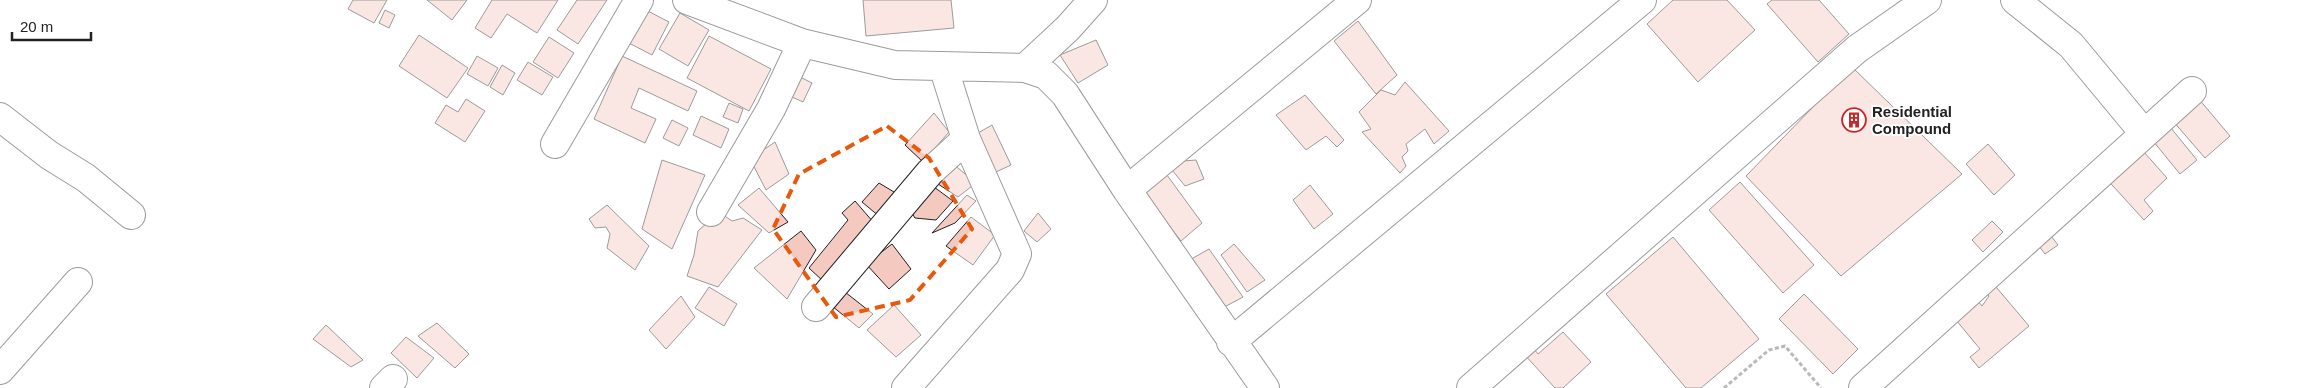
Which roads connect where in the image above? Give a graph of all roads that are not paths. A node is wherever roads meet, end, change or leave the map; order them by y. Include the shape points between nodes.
1 (639, 0) edge
2 (687, 0) edge
3 (1093, 0) edge
4 (1357, 0) edge
5 (1642, 0) edge
6 (1927, 0) edge
7 (2016, 0) edge
8 (802, 42) junction
9 (943, 66) junction
10 (1025, 68) junction
11 (2192, 91) dead end
12 (0, 117) edge
13 (2144, 133) junction
14 (966, 139) junction
15 (554, 144) dead end
16 (1127, 190) junction
17 (712, 212) dead end
18 (131, 215) dead end
19 (78, 282) dead end
20 (816, 307) dead end
21 (1231, 342) junction
22 (0, 370) edge
23 (906, 388) edge
24 (1265, 388) edge
25 (1471, 388) edge
26 (1863, 388) edge

1 - 15 street
2 - 8 street
3 - 10 street
4 - 16 street
5 - 21 street
6 - 25 street via 1857,49
7 - 13 street via 2072,45
8 - 9 street via 895,65
8 - 17 street via 771,109
9 - 10 street
9 - 14 street
10 - 16 street via 1046,75 1065,94
11 - 13 street
12 - 18 street via 49,155 86,178
13 - 26 street
14 - 20 street via 930,172
14 - 23 street via 1017,254 1010,270
16 - 21 street
19 - 22 street
21 - 24 street

